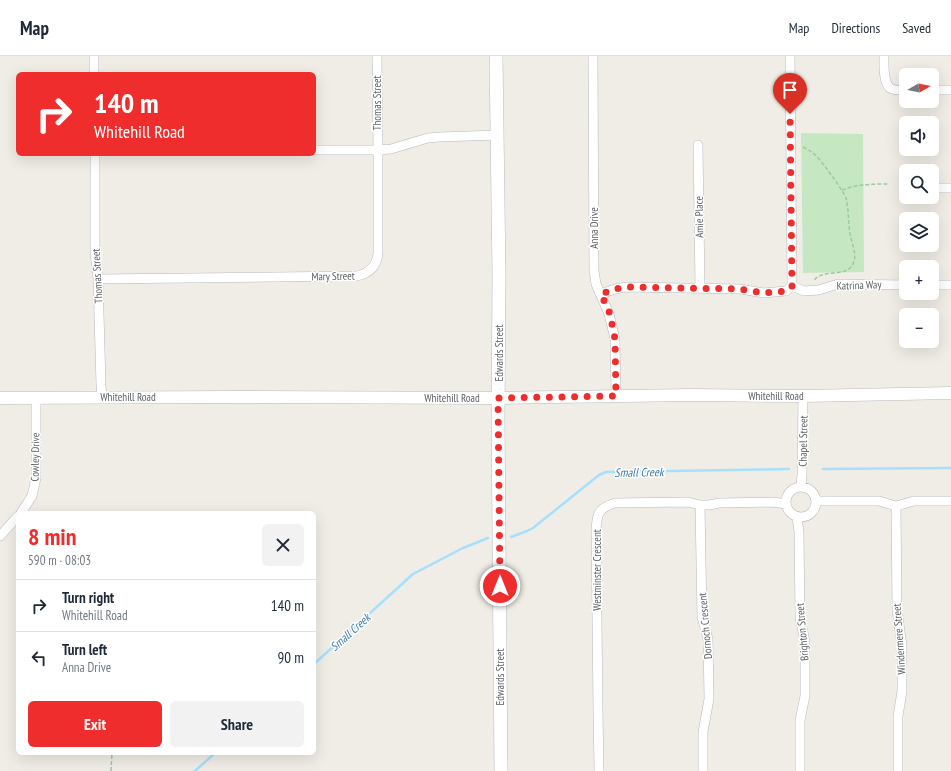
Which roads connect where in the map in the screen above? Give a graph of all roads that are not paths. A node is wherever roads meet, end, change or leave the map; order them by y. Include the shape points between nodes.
1 (94, 56) edge
2 (377, 56) edge
3 (496, 56) edge
4 (593, 56) edge
5 (790, 56) edge
6 (884, 56) edge
7 (94, 72) edge
8 (899, 90) edge
9 (939, 90) edge
10 (951, 90) edge
11 (497, 135) junction
12 (698, 145) dead end
13 (316, 150) edge
14 (378, 150) junction
15 (95, 156) edge
16 (939, 188) edge
17 (951, 188) edge
18 (98, 279) junction
19 (899, 285) edge
20 (939, 285) edge
21 (951, 285) edge
22 (792, 286) junction
23 (700, 289) junction
24 (601, 294) junction
25 (951, 393) edge
26 (616, 396) junction
27 (803, 396) junction
28 (102, 397) junction
29 (0, 398) edge
30 (36, 398) junction
31 (498, 398) junction
32 (801, 486) junction
33 (951, 500) edge
34 (816, 501) junction
35 (786, 504) junction
36 (700, 505) junction
37 (896, 506) junction
38 (23, 511) edge
39 (797, 517) junction
40 (16, 519) edge
41 (0, 536) edge
42 (501, 771) edge
43 (600, 771) edge
44 (703, 771) edge
45 (800, 771) edge
46 (898, 771) edge

1 - 7 street
2 - 14 street, Thomas Street
3 - 11 main road, Edwards Street
4 - 24 street, Anna Drive via 594,271
5 - 22 street
6 - 8 street via 886,84 890,89
9 - 10 street
11 - 14 street via 440,136
11 - 31 main road, Edwards Street
12 - 23 street, Amie Place
13 - 14 street
14 - 18 street, Mary Street via 378,253 373,267 363,275
15 - 18 street, Thomas Street via 95,253
16 - 17 street
18 - 28 street, Thomas Street
19 - 22 street, Katrina Way via 838,284 819,290 804,291
20 - 21 street
22 - 23 street via 786,291 764,293 740,289
23 - 24 street via 627,287
24 - 26 street, Anna Drive via 610,314 615,339
25 - 27 street, Whitehill Road
26 - 27 street, Whitehill Road
26 - 31 street, Whitehill Road
27 - 32 street, Chapel Street
28 - 30 street, Whitehill Road
28 - 31 street, Whitehill Road
29 - 30 street, Whitehill Road
30 - 38 street, Cowley Drive via 36,478 32,496
31 - 42 main road, Edwards Street
32 - 34 street via 809,488
32 - 35 street via 791,490
33 - 37 street via 914,501
34 - 37 street via 879,501
34 - 39 street via 811,513
35 - 36 street, Westminster Crescent via 774,502
35 - 39 street via 789,512
36 - 43 street, Westminster Crescent via 688,502 615,503 606,505 597,518
36 - 44 street, Dornoch Crescent via 702,617 708,639 709,692 703,732
37 - 46 street, Windermere Street via 897,610 902,646
39 - 45 street, Brighton Street via 800,617 805,642 805,696 800,720
40 - 41 street, Cowley Drive

